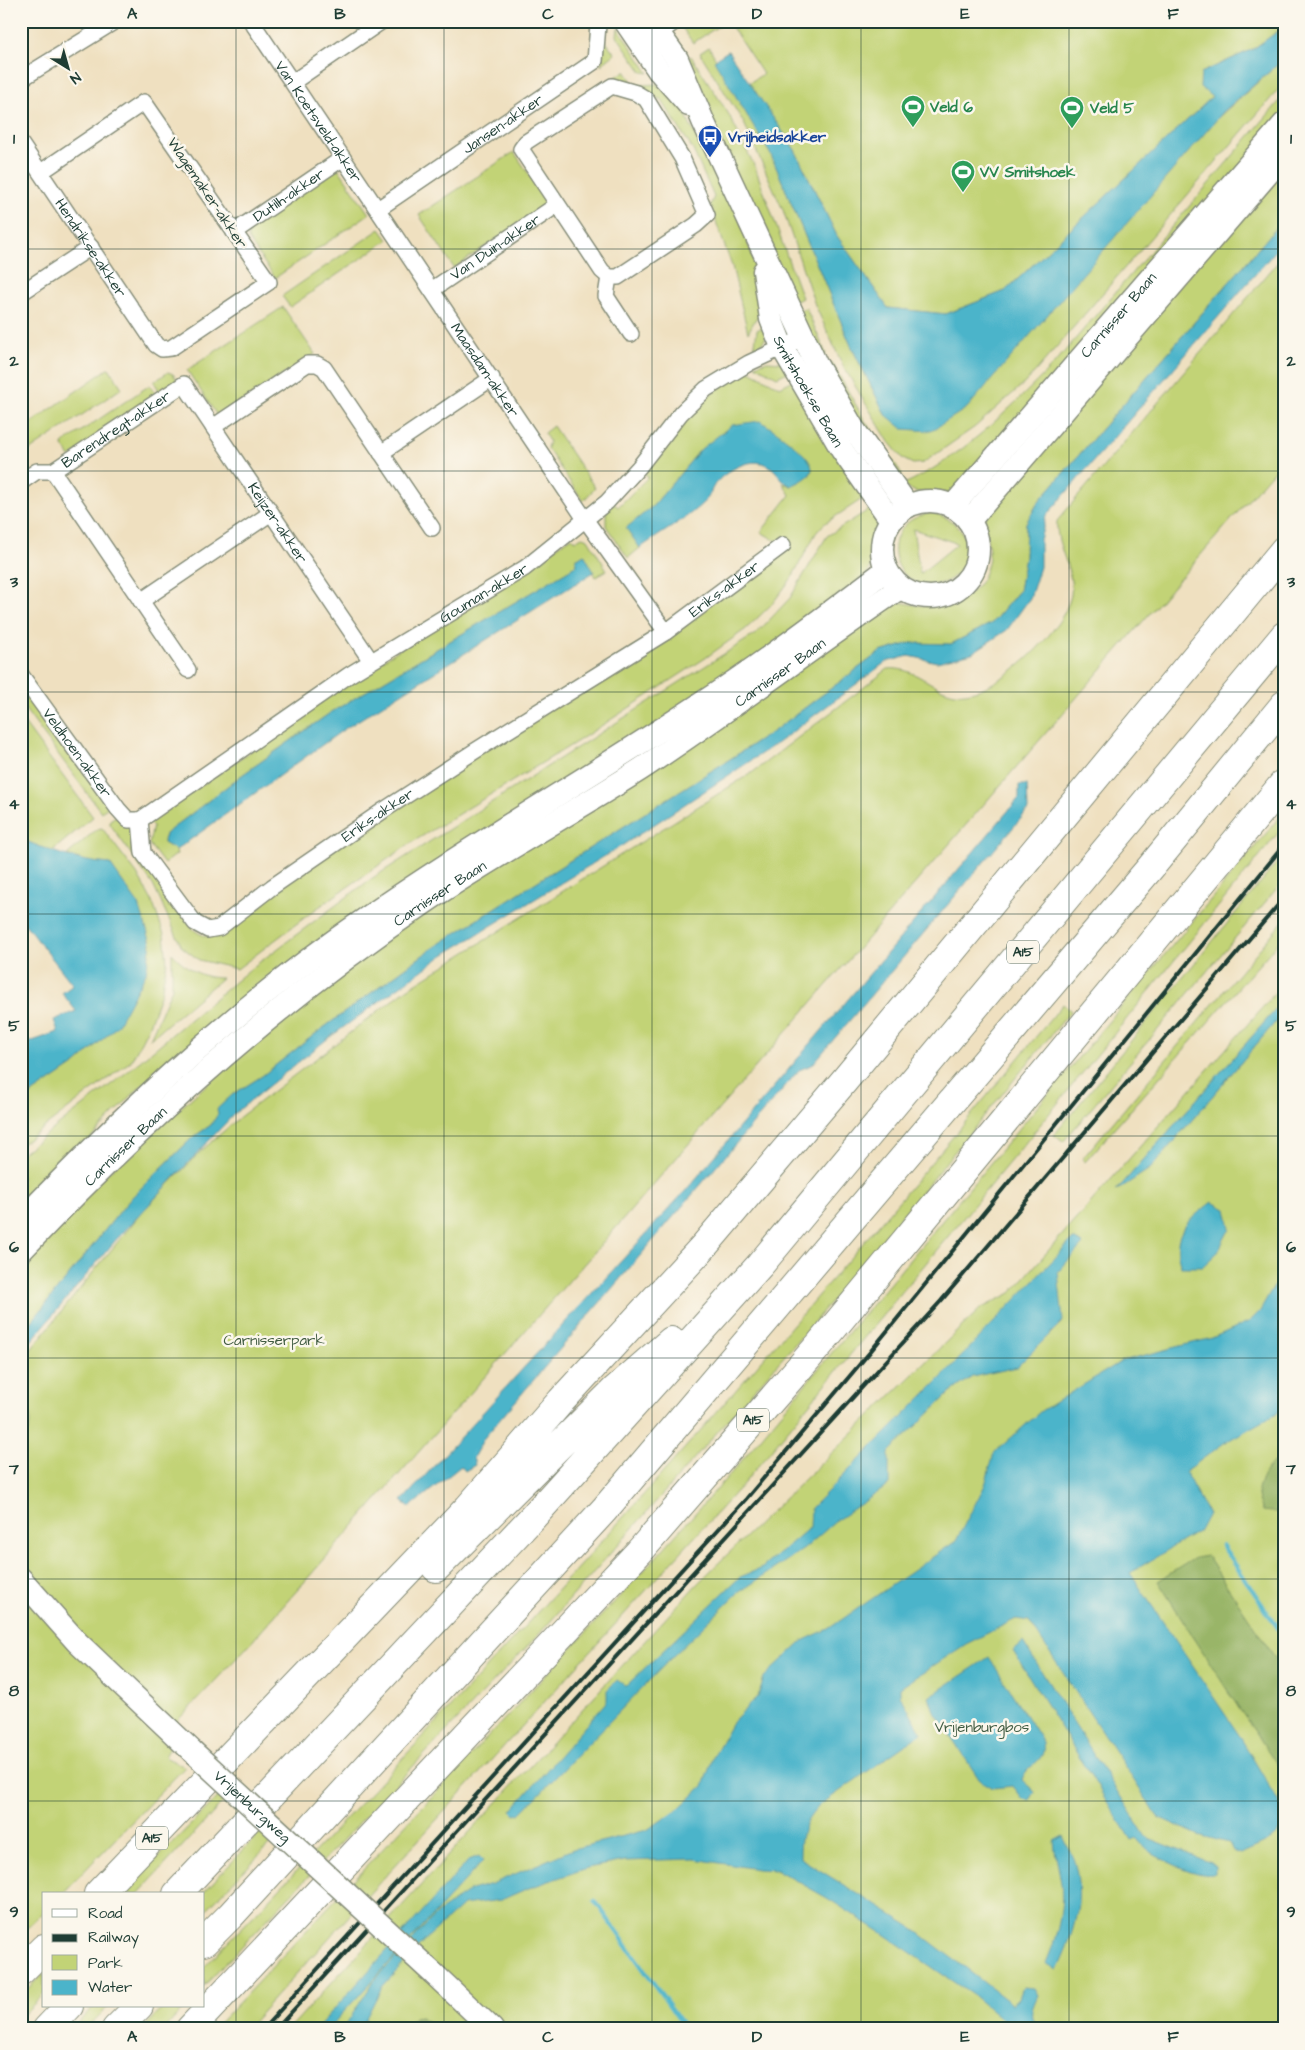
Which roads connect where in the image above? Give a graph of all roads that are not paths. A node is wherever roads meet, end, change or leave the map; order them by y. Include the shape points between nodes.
1 (115, 21) edge
2 (251, 21) edge
3 (382, 21) edge
4 (596, 21) edge
5 (625, 21) edge
6 (656, 30) edge
7 (21, 79) edge
8 (292, 82) junction
9 (1284, 124) edge
10 (21, 144) edge
11 (1284, 156) edge
12 (343, 158) junction
13 (41, 172) junction
14 (557, 205) junction
15 (382, 215) junction
16 (234, 232) junction
17 (92, 247) junction
18 (609, 277) junction
19 (433, 290) junction
20 (21, 293) edge
21 (631, 334) dead end
22 (793, 343) junction
23 (162, 349) joint
24 (492, 378) junction
25 (184, 384) joint
26 (213, 427) junction
27 (381, 453) junction
28 (54, 471) junction
29 (21, 482) edge
30 (908, 506) junction
31 (271, 513) junction
32 (961, 514) junction
33 (585, 519) junction
34 (891, 520) junction
35 (432, 528) dead end
36 (783, 545) dead end
37 (1284, 550) edge
38 (886, 570) junction
39 (900, 588) junction
40 (141, 601) junction
41 (666, 632) junction
42 (1284, 636) edge
43 (371, 661) junction
44 (188, 670) dead end
45 (21, 676) edge
46 (1284, 705) edge
47 (1284, 783) edge
48 (140, 820) junction
49 (21, 1221) edge
50 (21, 1251) edge
51 (760, 1265) junction
52 (21, 1579) edge
53 (206, 1783) junction
54 (100, 1892) edge
55 (179, 1892) edge
56 (205, 1941) edge
57 (42, 1950) edge
58 (21, 1971) edge
59 (67, 2008) edge
60 (137, 2008) edge
61 (47, 2029) edge
62 (116, 2029) edge
63 (190, 2029) edge
64 (492, 2029) edge

1 - 7 street
2 - 8 street, Van Koetsveld-akker
3 - 8 street
4 - 15 street, Jansen-akker via 595,61
5 - 6 main road, Smitshoekse Baan
6 - 22 main road, Smitshoekse Baan via 660,71 703,121 761,248
8 - 12 street, Van Koetsveld-akker
9 - 32 main road, Carnisser Baan
10 - 13 street, Hendrikse-akker
11 - 32 main road, Carnisser Baan
12 - 15 street, Van Koetsveld-akker
12 - 16 street, Dutilh-akker
13 - 16 street, Wagemaker-akker via 144,102
13 - 17 street, Hendrikse-akker
14 - 18 street
14 - 18 street via 521,149 526,142 612,86 636,93 646,100 682,158 707,215 618,277
14 - 19 street, Van Duin-akker
15 - 19 street, Maasdam-akker
16 - 23 street, Wagemaker-akker via 269,282 171,348
17 - 20 street
17 - 23 street, Hendrikse-akker
18 - 21 street via 606,296
19 - 24 street, Maasdam-akker
22 - 30 main road, Smitshoekse Baan
22 - 33 street, Gouman-akker via 749,363 706,389 681,413 607,502
22 - 34 main road, Smitshoekse Baan via 842,450
24 - 27 street
24 - 33 street, Maasdam-akker
25 - 26 street, Keijzer-akker
25 - 28 street, Barendregt-akker
26 - 27 street via 307,364 317,364 324,368
26 - 31 street, Keijzer-akker
27 - 35 street
28 - 29 street, Barendregt-akker via 37,471
28 - 40 street
30 - 32 main road via 930,501
30 - 34 main road
31 - 40 street
31 - 43 street, Keijzer-akker
32 - 39 main road via 976,538 977,556 974,568 963,584 948,594 936,597 923,597
33 - 41 street
33 - 43 street, Gouman-akker via 525,568
34 - 38 main road via 882,544
36 - 41 street, Eriks-akker
37 - 53 highway, A15 via 704,1246 561,1401 468,1508
38 - 39 main road
38 - 49 main road, Carnisser Baan via 699,706 412,887 331,943 228,1024 168,1077
39 - 50 main road, Carnisser Baan via 640,769 424,903 343,960 182,1092 81,1188
40 - 44 street
41 - 48 street, Eriks-akker via 392,805 272,887 220,928 208,930 195,923 143,853
42 - 51 highway, A15
43 - 48 street, Gouman-akker
45 - 48 street, Veldhoen-akker via 118,809 128,820
46 - 56 highway, A15 via 1151,867 604,1510
47 - 63 highway, A15 via 820,1344 645,1544
51 - 53 highway, A15 via 616,1389 412,1591
51 - 55 highway, A15 via 532,1518
52 - 64 main road, Vrijenburgweg, bridge via 77,1642
53 - 54 highway, A15
57 - 58 highway
59 - 61 highway
60 - 62 highway

